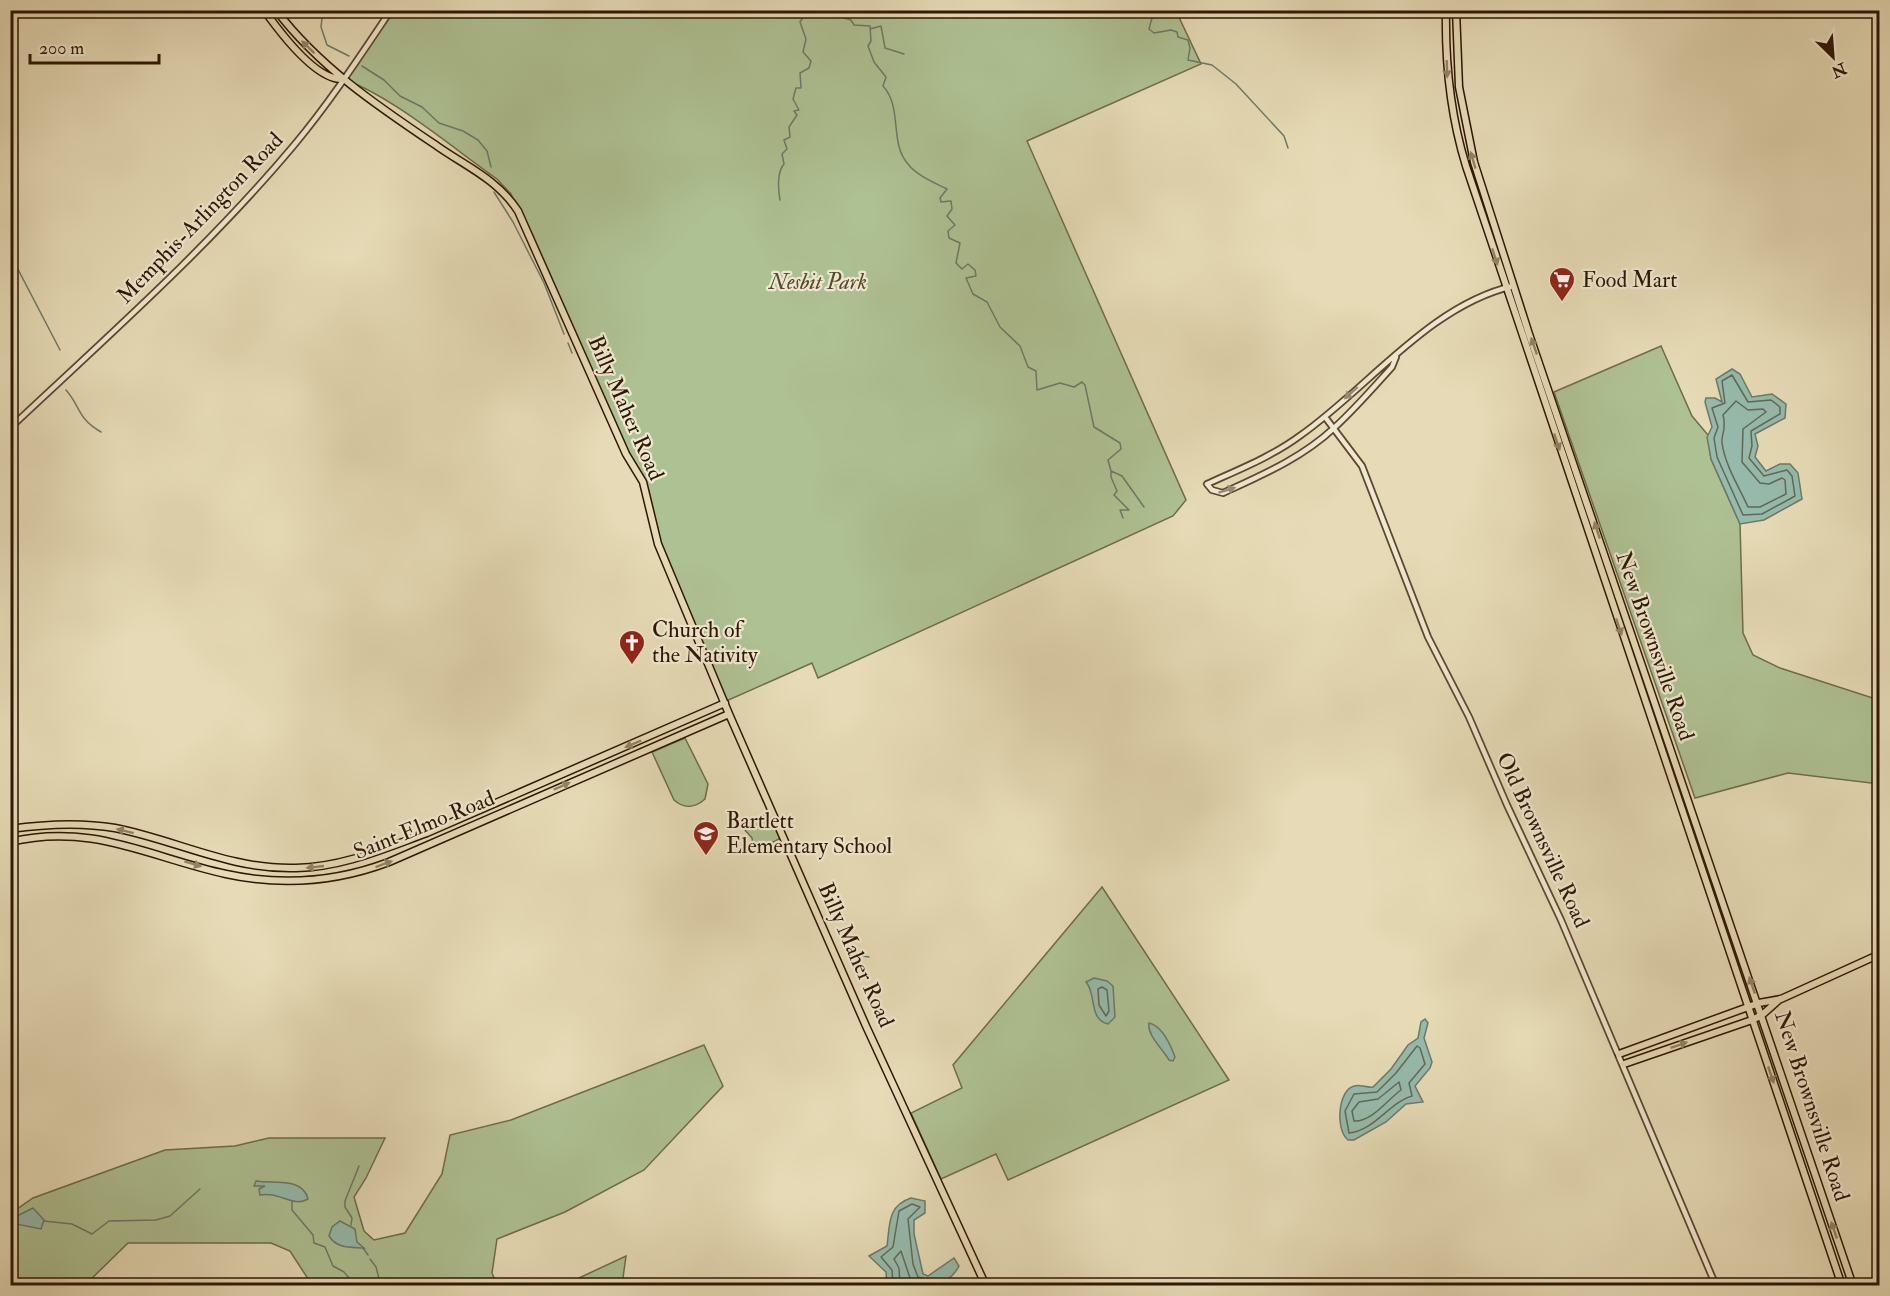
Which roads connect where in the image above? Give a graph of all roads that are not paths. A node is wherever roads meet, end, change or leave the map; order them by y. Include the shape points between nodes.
1 (264, 10) edge
2 (276, 10) edge
3 (391, 10) edge
4 (1446, 10) edge
5 (1455, 10) edge
6 (344, 80) junction
7 (1513, 286) junction
8 (1504, 288) junction
9 (1396, 357) junction
10 (1325, 417) junction
11 (10, 428) edge
12 (1334, 428) junction
13 (725, 703) junction
14 (729, 714) junction
15 (678, 724) junction
16 (683, 734) junction
17 (650, 736) junction
18 (654, 746) junction
19 (10, 830) edge
20 (10, 842) edge
21 (294, 868) junction
22 (294, 881) junction
23 (1880, 954) edge
24 (1781, 999) junction
25 (1759, 1003) junction
26 (1747, 1008) junction
27 (1762, 1015) junction
28 (1752, 1020) junction
29 (1620, 1054) junction
30 (1624, 1064) junction
31 (986, 1286) edge
32 (1716, 1286) edge
33 (1842, 1286) edge
34 (1853, 1286) edge

1 - 6 main road via 286,39 320,71 334,80
6 -> 2 main road
3 - 6 street, Memphis-Arlington Road
4 -> 8 main road, New Brownsville Road via 1448,84 1455,128
7 -> 5 main road, New Brownsville Road via 1466,130 1456,57
6 - 11 street, Memphis-Arlington Road via 293,146 210,237
6 - 13 main road, Billy Maher Road via 454,158 488,177 518,211 626,453 643,482 658,544
7 - 8 street
25 -> 7 main road, New Brownsville Road
8 - 9 street via 1441,320
8 -> 26 main road, New Brownsville Road
9 -> 10 street
9 - 12 street via 1392,368
10 - 12 street, Old Brownsville Road
10 -> 12 street via 1275,452 1208,484 1210,488 1223,493 1264,474 1306,450
12 - 29 street, Old Brownsville Road via 1362,466 1428,637 1469,717
13 - 14 main road, Billy Maher Road
13 - 15 main road, Saint Elmo Road
14 - 16 main road, Saint Elmo Road
14 - 31 main road, Billy Maher Road
15 - 16 main road
15 - 17 main road, Saint Elmo Road
16 - 18 main road, Saint Elmo Road
17 - 18 main road
17 -> 21 main road, Saint Elmo Road via 377,853
22 -> 18 main road, Saint Elmo Road via 344,876 389,862
21 -> 19 main road, Saint Elmo Road via 223,861 113,828 61,824
20 -> 22 main road, Saint Elmo Road via 59,838 116,842 223,874
21 - 22 main road
23 - 24 main road
24 - 25 main road
24 - 27 main road
25 - 26 main road
25 - 27 main road, New Brownsville Road
26 - 28 main road, New Brownsville Road
26 - 29 main road
27 - 28 main road
34 -> 27 main road, New Brownsville Road
30 -> 28 main road
28 -> 33 main road, New Brownsville Road
29 - 30 street, Old Brownsville Road
30 - 32 street, Old Brownsville Road

